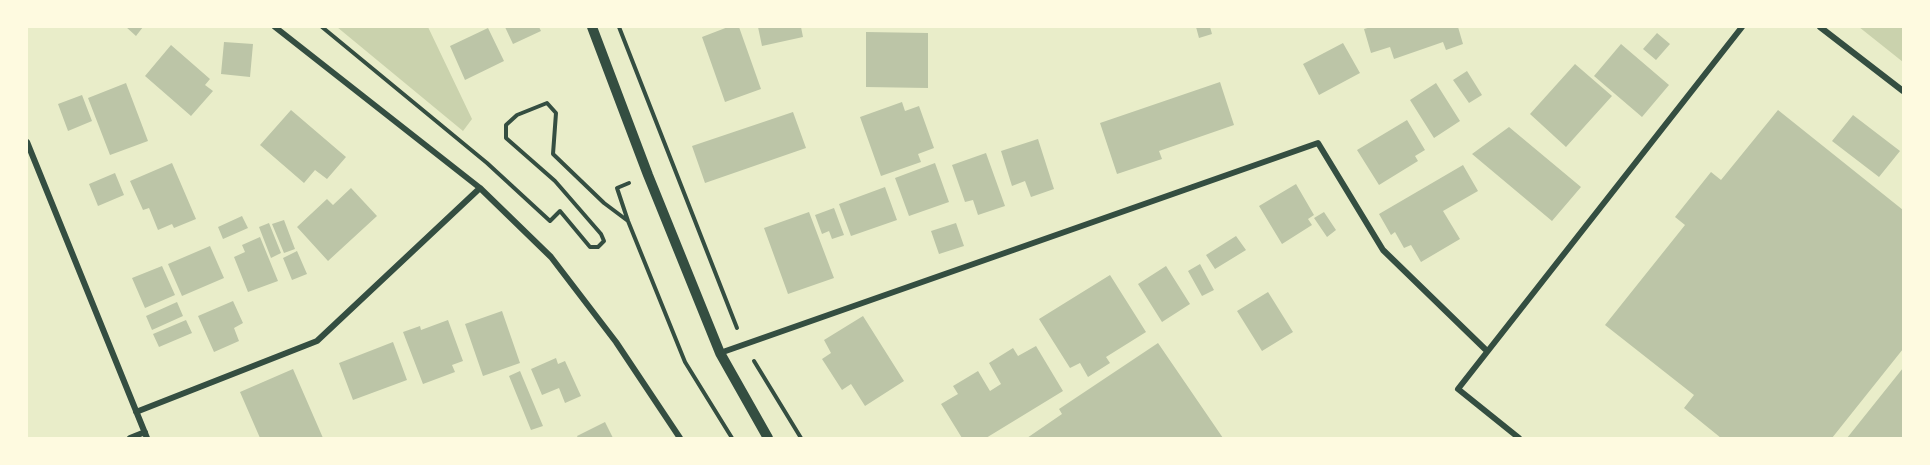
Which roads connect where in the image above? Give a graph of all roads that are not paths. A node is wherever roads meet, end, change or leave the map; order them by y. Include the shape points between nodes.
1 (275, 27) edge
2 (592, 27) edge
3 (1742, 27) edge
4 (1820, 27) edge
5 (1903, 91) edge
6 (27, 142) edge
7 (480, 188) junction
8 (1487, 351) junction
9 (720, 353) junction
10 (136, 412) junction
11 (146, 435) edge
12 (130, 438) edge
13 (680, 438) edge
14 (768, 438) edge
15 (1519, 438) edge

1 - 7 street
2 - 9 street
3 - 8 street
4 - 5 street
6 - 10 street
7 - 10 street via 317,341
7 - 13 street via 551,257 616,342
8 - 9 street via 1383,250 1318,143
8 - 15 street via 1458,389
9 - 14 street
10 - 11 street
11 - 12 street

